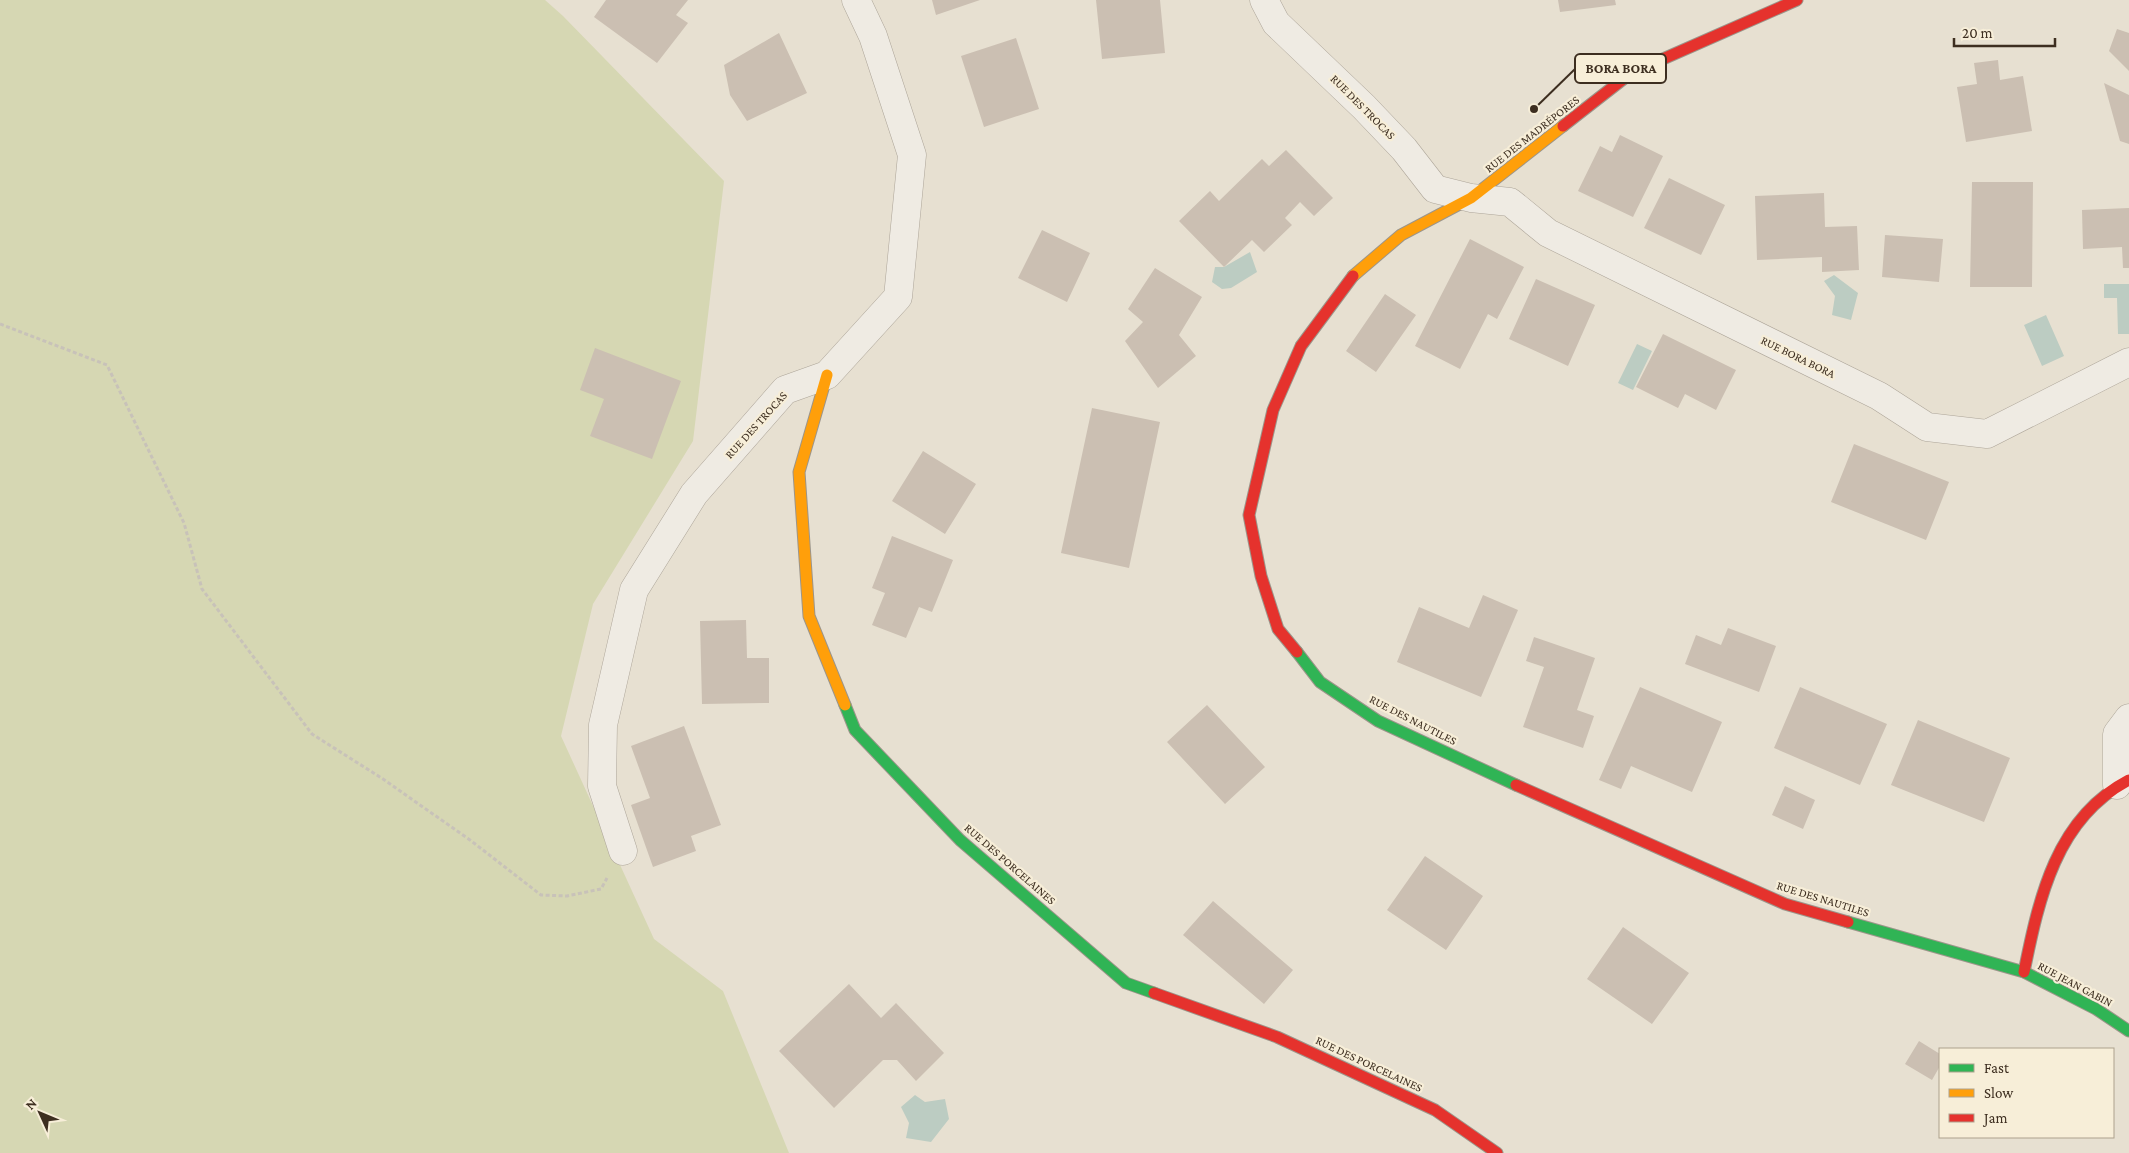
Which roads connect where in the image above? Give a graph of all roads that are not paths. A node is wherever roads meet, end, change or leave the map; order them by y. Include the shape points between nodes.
1 (856, 0) edge
2 (1264, 0) edge
3 (1797, 0) edge
4 (1471, 198) junction
5 (2129, 362) edge
6 (827, 375) junction
7 (2129, 718) edge
8 (2123, 783) edge
9 (623, 850) road end
10 (2024, 972) junction
11 (2129, 1031) edge
12 (1497, 1153) edge

1 - 6 street, RUE DES TROCAS via 873,36 912,155 898,297
2 - 4 street, RUE DES TROCAS via 1276,23 1404,149 1435,188
3 - 4 street, RUE DES MADRÉPORES via 1632,73
4 - 5 street, RUE BORA BORA via 1510,202 1548,233 1879,396 1927,427 1987,434
4 - 10 street, RUE DES NAUTILES via 1401,235 1348,280 1301,346 1273,410 1249,514 1262,576 1278,629 1320,682 1378,721 1568,810 1786,904
6 - 9 street, RUE DES TROCAS via 785,390 694,494 634,590 603,725 602,786
6 - 12 street, RUE DES PORCELAINES via 799,472 809,616 854,730 960,840 1126,983 1277,1037 1435,1110
7 - 8 street via 2117,734
8 - 10 street, RUE JEAN GABIN via 2083,815 2056,855 2038,908
10 - 11 street, RUE JEAN GABIN via 2096,1009

